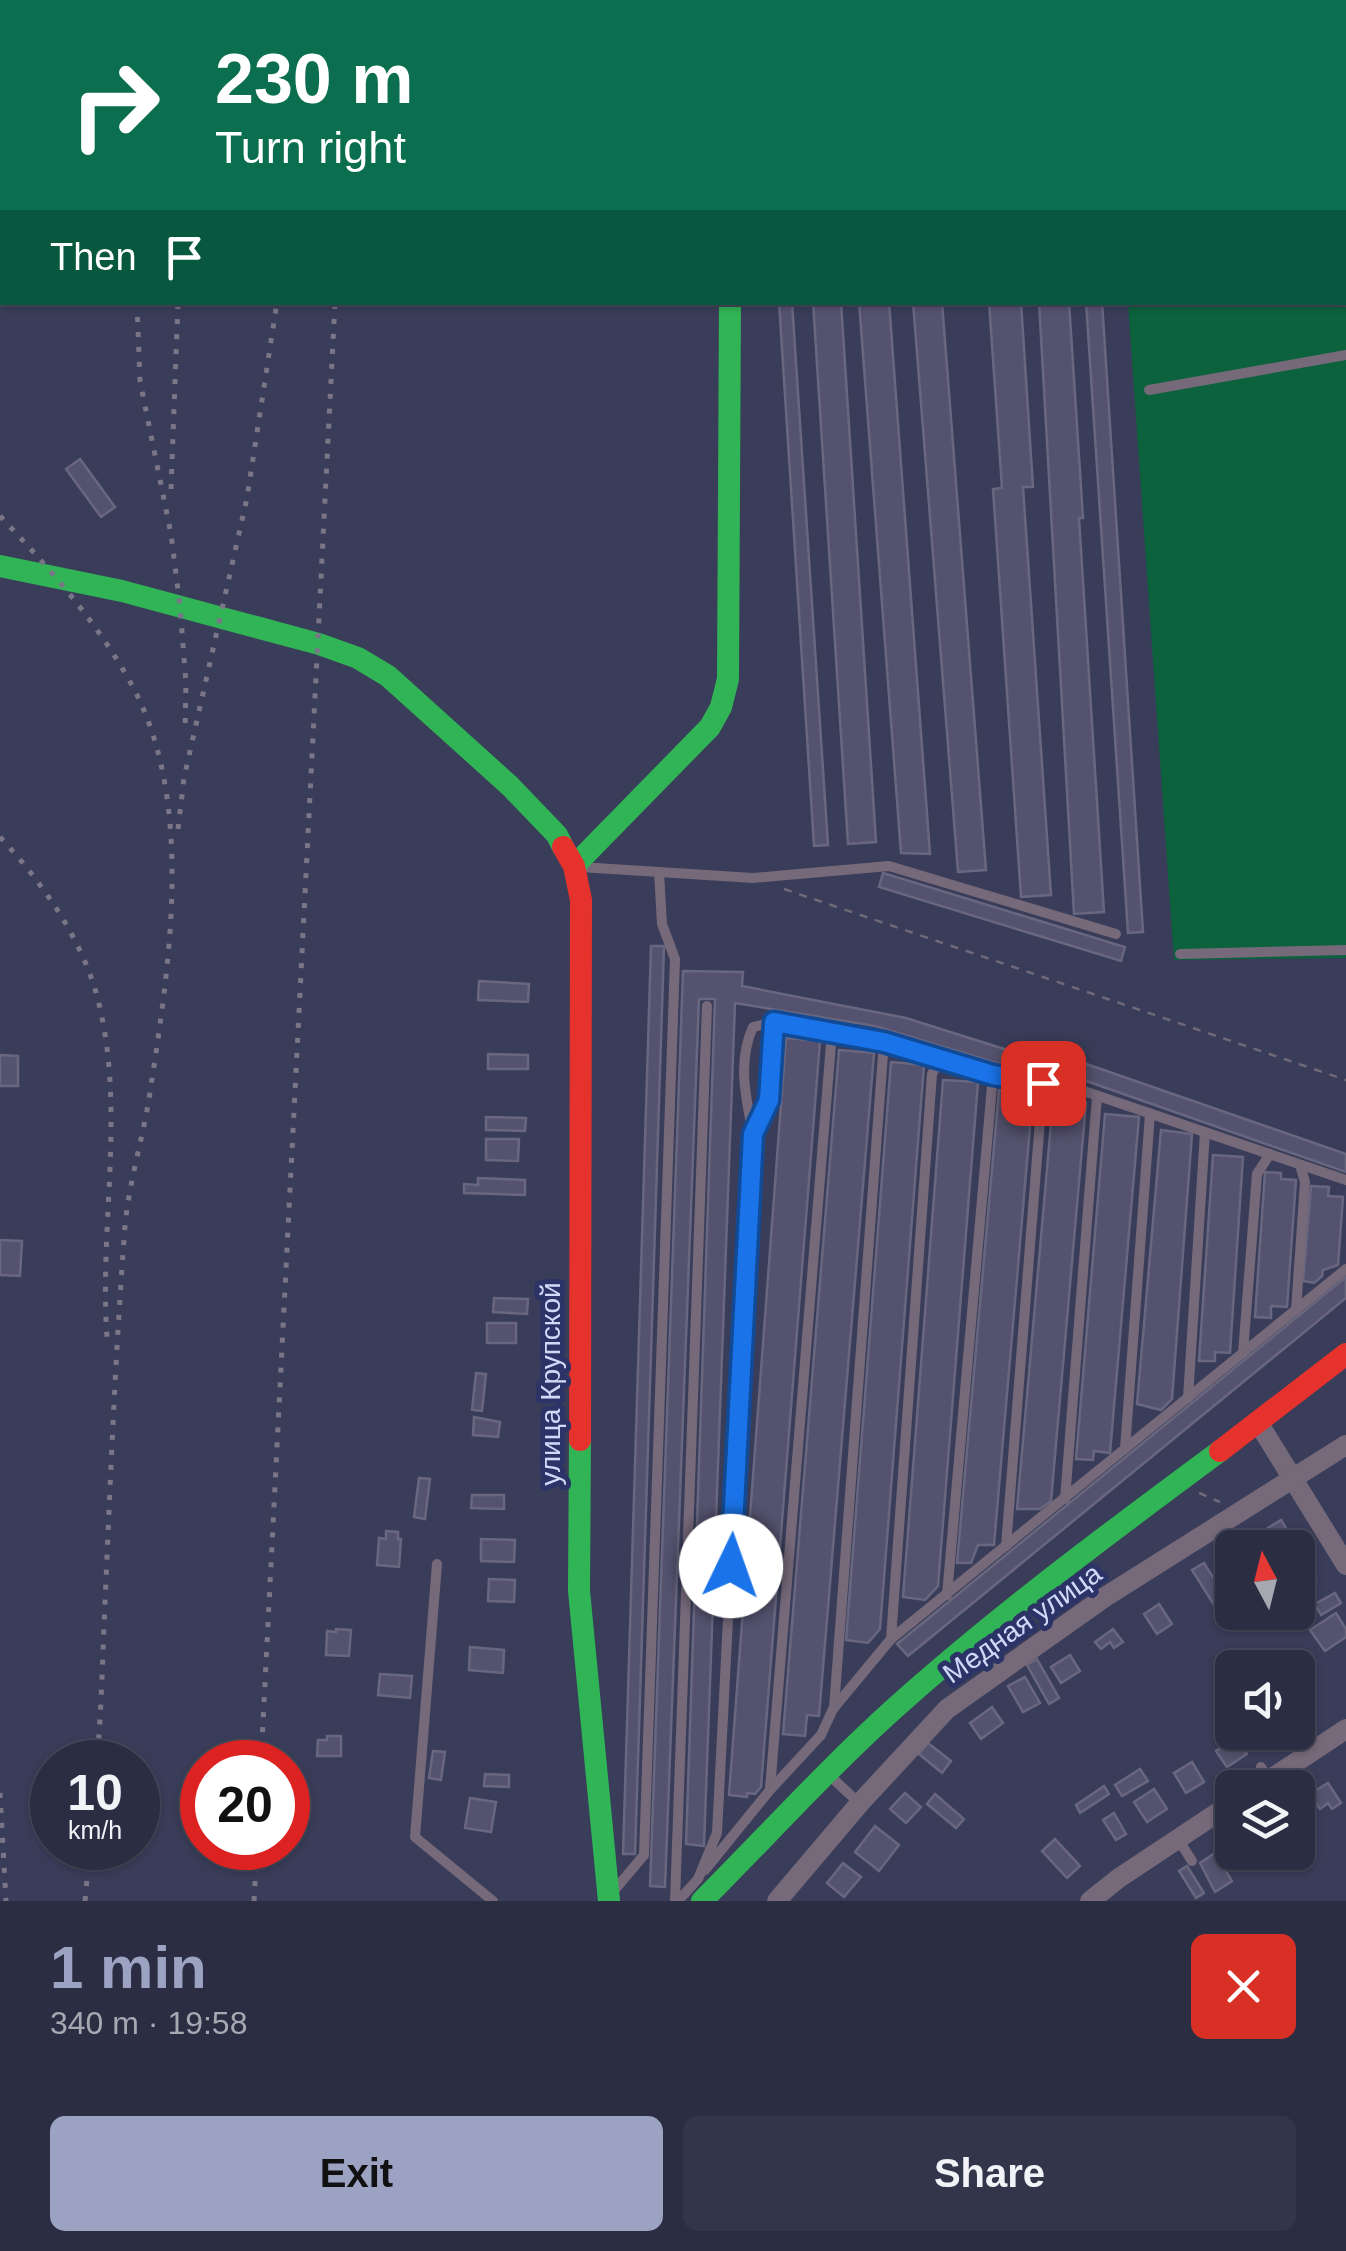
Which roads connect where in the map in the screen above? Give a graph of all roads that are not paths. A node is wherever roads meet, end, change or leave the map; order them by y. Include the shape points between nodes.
1 (730, 305) edge
2 (1346, 355) edge
3 (1149, 390) dead end
4 (0, 566) edge
5 (574, 866) junction
6 (659, 872) junction
7 (1116, 934) dead end
8 (1346, 950) edge
9 (1180, 954) dead end
10 (707, 1006) dead end
11 (774, 1022) junction
12 (832, 1032) junction
13 (884, 1042) junction
14 (941, 1058) junction
15 (993, 1075) junction
16 (1043, 1083) junction
17 (1097, 1096) junction
18 (1150, 1114) junction
19 (1205, 1132) junction
20 (753, 1134) junction
21 (1270, 1154) junction
22 (1300, 1165) junction
23 (1346, 1180) edge
24 (1346, 1269) edge
25 (1296, 1310) junction
26 (1243, 1354) junction
27 (1346, 1354) edge
28 (1188, 1398) junction
29 (1259, 1424) junction
30 (1346, 1445) edge
31 (1125, 1449) junction
32 (1293, 1480) junction
33 (1064, 1498) junction
34 (1006, 1546) junction
35 (437, 1564) dead end
36 (1346, 1566) edge
37 (946, 1595) junction
38 (891, 1640) junction
39 (834, 1709) junction
40 (1346, 1729) edge
41 (1276, 1770) edge
42 (828, 1774) junction
43 (770, 1790) junction
44 (860, 1804) junction
45 (1215, 1815) edge
46 (1178, 1839) junction
47 (1192, 1861) dead end
48 (700, 1890) edge
49 (609, 1899) edge
50 (493, 1901) edge
51 (677, 1901) edge
52 (778, 1901) edge
53 (1090, 1901) edge

1 - 5 main road via 728,679 722,706 710,727
2 - 3 lane
4 - 5 main road via 122,590 358,658 388,676 510,786 557,835
5 - 6 lane
5 - 49 main road, улица Крупской via 582,996 579,1591
6 - 7 lane via 754,878 889,866
6 - 49 lane via 662,924 676,958 644,1855
8 - 9 lane
10 - 51 lane
11 - 12 lane
11 - 20 lane via 769,1100
11 - 20 lane via 753,1027 745,1045
12 - 13 lane
12 - 43 lane
13 - 14 lane
13 - 39 lane
14 - 15 lane
14 - 38 lane via 932,1074
15 - 16 lane
15 - 37 lane
16 - 17 lane
16 - 34 lane
17 - 18 lane
17 - 33 lane
18 - 19 lane
18 - 31 lane
19 - 21 lane
19 - 28 lane
20 - 48 lane via 717,1833
21 - 22 lane
21 - 26 lane via 1257,1174
22 - 23 lane
22 - 25 lane via 1305,1182
24 - 25 lane
25 - 26 lane
26 - 28 lane
27 - 29 main road
28 - 31 lane
29 - 32 street
29 - 42 main road via 982,1634
30 - 32 street, Медная улица
31 - 33 lane
32 - 36 street
32 - 44 street, Медная улица via 1105,1597 947,1709
33 - 34 lane
34 - 37 lane
35 - 50 lane via 416,1837
37 - 38 lane
38 - 39 lane
39 - 43 lane via 821,1735
40 - 41 street
42 - 44 lane
42 - 48 main road
43 - 48 lane
44 - 52 street, Медная улица
45 - 46 street
46 - 47 lane
46 - 53 street via 1124,1886
48 - 51 lane

